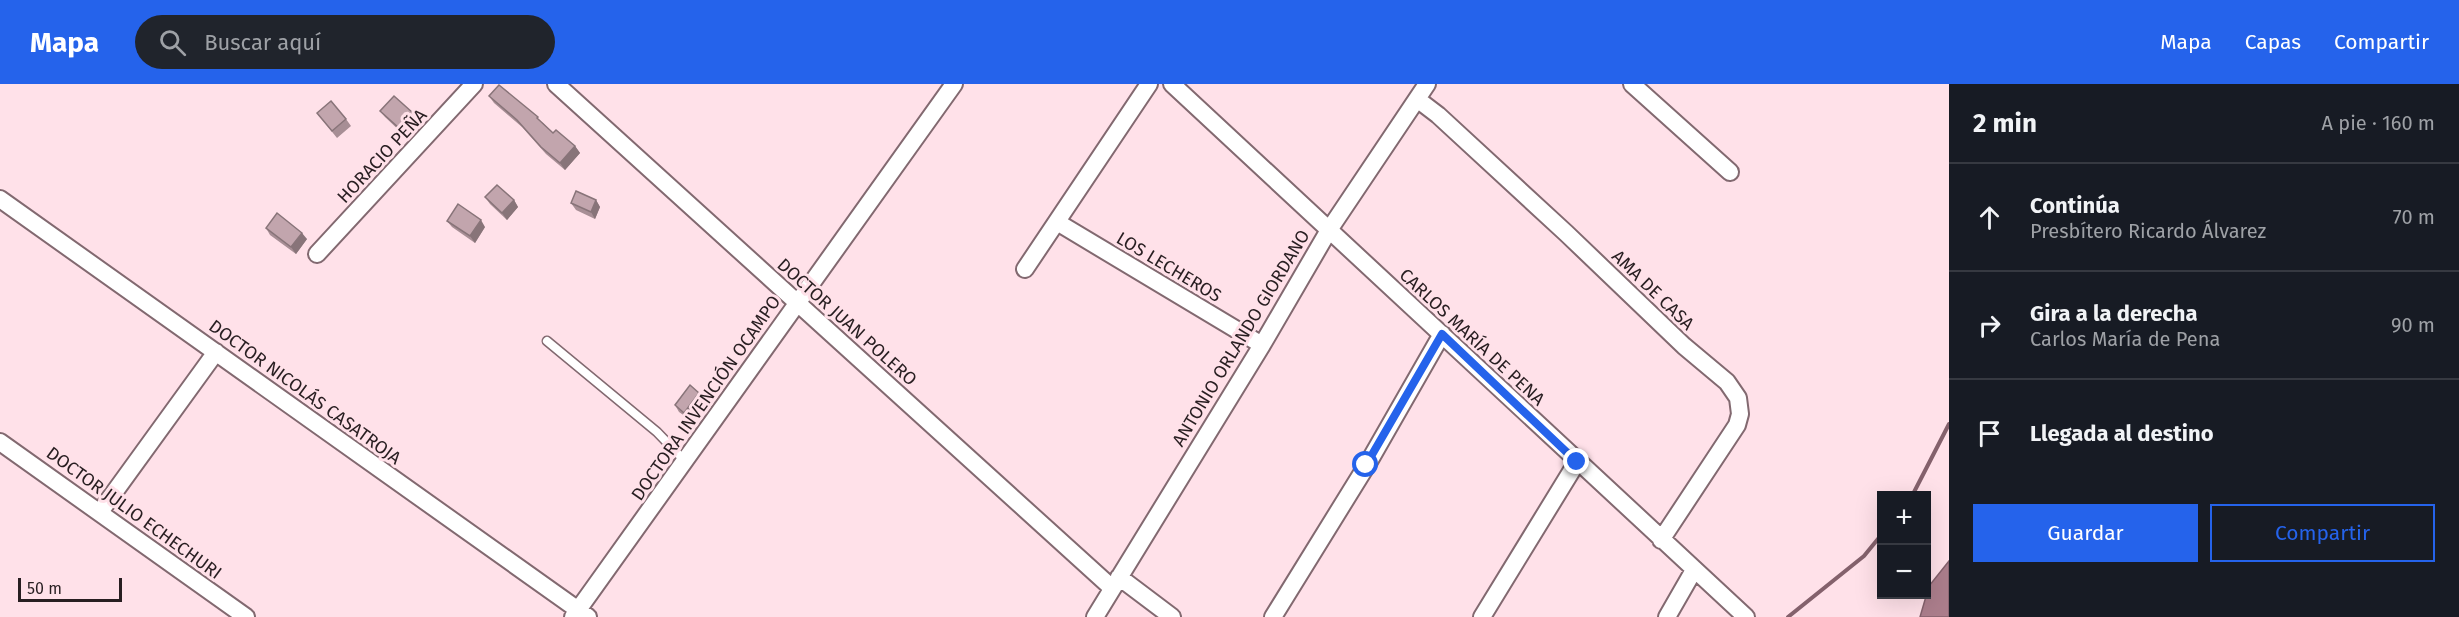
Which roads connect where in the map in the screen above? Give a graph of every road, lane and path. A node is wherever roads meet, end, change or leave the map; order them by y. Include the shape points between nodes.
1 (474, 84) edge
2 (556, 84) edge
3 (954, 84) edge
4 (1149, 84) edge
5 (1172, 84) edge
6 (1427, 84) edge
7 (1632, 84) edge
8 (1417, 99) junction
9 (1730, 172) dead end
10 (0, 199) edge
11 (1057, 222) junction
12 (1329, 230) junction
13 (317, 254) dead end
14 (1025, 269) dead end
15 (796, 304) junction
16 (1442, 334) junction
17 (547, 341) dead end
18 (1262, 345) junction
19 (216, 352) junction
20 (0, 442) edge
21 (686, 461) junction
22 (1577, 462) junction
23 (100, 512) junction
24 (1661, 540) junction
25 (1694, 570) junction
26 (1115, 583) junction
27 (579, 615) edge
28 (246, 617) edge
29 (1095, 617) edge
30 (1172, 617) edge
31 (1273, 617) edge
32 (1482, 617) edge
33 (1666, 617) edge
34 (1746, 617) edge

1 - 13 street, HORACIO PEÑA
2 - 15 street, DOCTOR JUAN POLERO
3 - 15 street, DOCTORA INVENCIÓN OCAMPO
4 - 11 street
5 - 12 street, CARLOS MARÍA DE PENA
6 - 8 street, ANTONIO ORLANDO GIORDANO
7 - 9 street
8 - 12 street, ANTONIO ORLANDO GIORDANO
8 - 24 street, AMA DE CASA via 1734,390 1739,406 1737,425
10 - 19 street, DOCTOR NICOLÁS CASATROJA
11 - 14 street
11 - 18 street, LOS LECHEROS
12 - 16 street, CARLOS MARÍA DE PENA
12 - 18 street, ANTONIO ORLANDO GIORDANO
15 - 21 street, DOCTORA INVENCIÓN OCAMPO
15 - 26 street, DOCTOR JUAN POLERO
16 - 22 street, CARLOS MARÍA DE PENA
16 - 31 street
17 - 21 lane via 657,432
18 - 26 street, ANTONIO ORLANDO GIORDANO
19 - 23 street
19 - 27 street, DOCTOR NICOLÁS CASATROJA
20 - 23 street, DOCTOR JULIO ECHECHURI
21 - 27 street, DOCTORA INVENCIÓN OCAMPO
22 - 24 street, CARLOS MARÍA DE PENA
22 - 32 street
23 - 28 street, DOCTOR JULIO ECHECHURI
24 - 25 street, CARLOS MARÍA DE PENA
25 - 33 street
25 - 34 street, CARLOS MARÍA DE PENA
26 - 29 street, ANTONIO ORLANDO GIORDANO
26 - 30 street, DOCTOR JUAN POLERO

